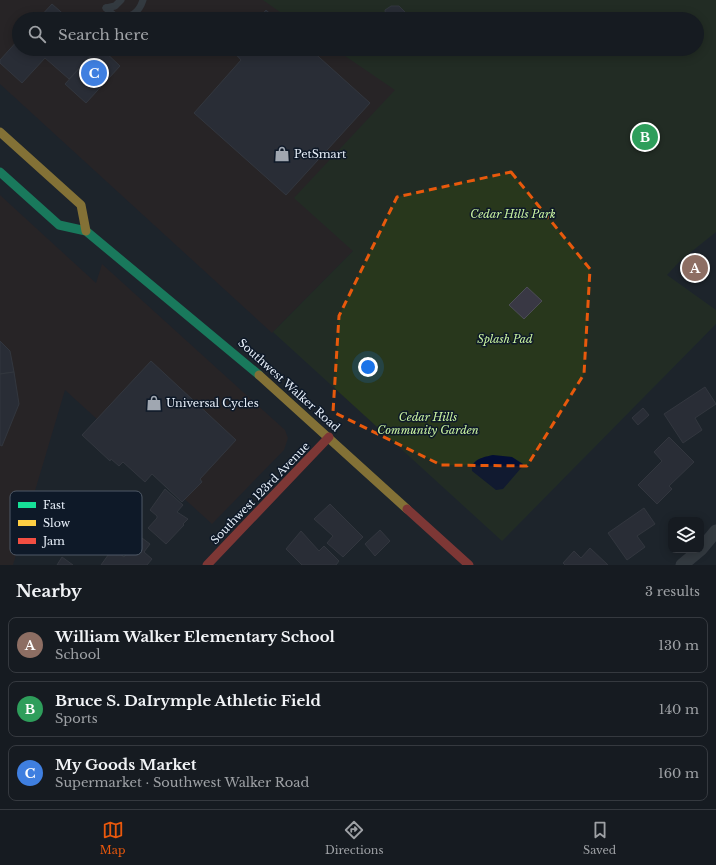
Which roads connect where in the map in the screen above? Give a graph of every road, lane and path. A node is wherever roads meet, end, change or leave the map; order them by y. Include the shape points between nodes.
1 (121, 0) edge
2 (143, 0) edge
3 (110, 12) edge
4 (137, 12) edge
5 (0, 132) edge
6 (0, 172) edge
7 (86, 231) junction
8 (329, 437) junction
9 (716, 531) edge
10 (704, 546) edge
11 (697, 553) edge
12 (207, 565) edge
13 (469, 565) edge
14 (682, 565) edge

1 - 3 lane via 115,6 106,8
2 - 4 lane
5 - 7 main road via 80,205
6 - 7 main road, Southwest Walker Road via 59,225
7 - 8 main road, Southwest Walker Road via 243,360
8 - 12 main road, Southwest 123rd Avenue
8 - 13 main road, Southwest Walker Road
9 - 10 street
11 - 14 street

